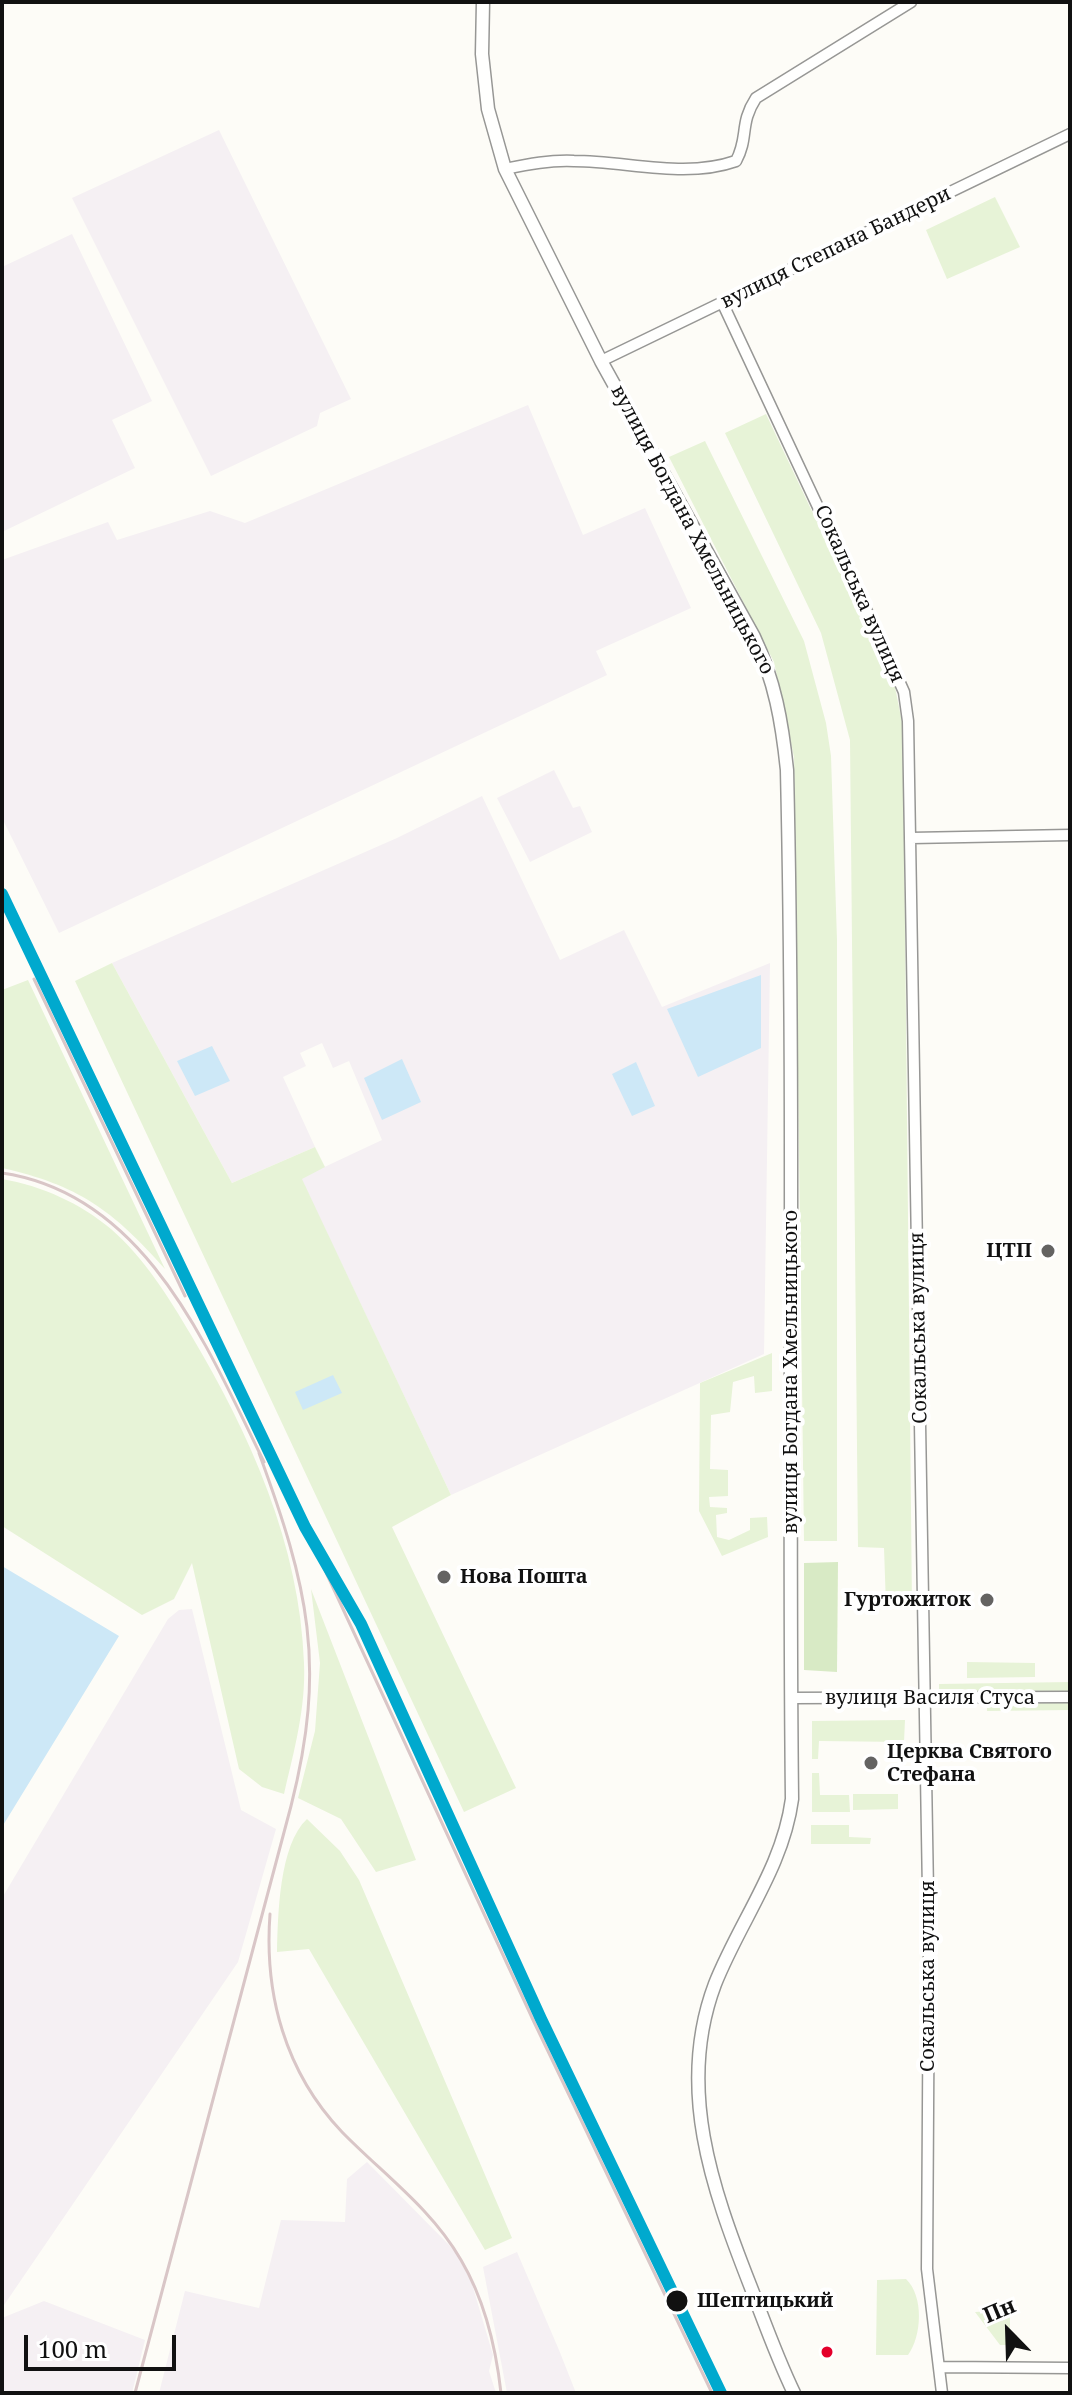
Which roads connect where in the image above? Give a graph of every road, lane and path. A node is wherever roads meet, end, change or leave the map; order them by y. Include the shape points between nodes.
1 (483, 2) edge
2 (911, 2) edge
3 (1070, 134) edge
4 (505, 169) junction
5 (722, 302) junction
6 (601, 361) junction
7 (1070, 835) edge
8 (911, 838) junction
9 (1070, 1697) edge
10 (791, 1698) junction
11 (924, 1698) junction
12 (941, 2367) junction
13 (1070, 2368) edge
14 (794, 2393) edge
15 (942, 2393) edge

1 - 4 street, вулиця Богдана Хмельницького via 488,109
2 - 4 street via 756,98 743,121 743,147 736,161 709,170 574,161
3 - 5 street, вулиця Степана Бандери
4 - 6 street, вулиця Богдана Хмельницького
5 - 6 street, вулиця Степана Бандери
5 - 8 street, Сокальська вулиця via 904,692
6 - 10 street, вулиця Богдана Хмельницького via 754,637 772,674 782,729 793,1065
7 - 8 street
8 - 11 street, Сокальська вулиця
9 - 11 street, вулиця Василя Стуса
10 - 11 street, вулиця Василя Стуса
10 - 14 street, вулиця Богдана Хмельницького via 792,1799 786,1834 715,1985 696,2077 700,2128 729,2230
11 - 12 street, Сокальська вулиця via 927,2269
12 - 13 street
12 - 15 street, Сокальська вулиця

